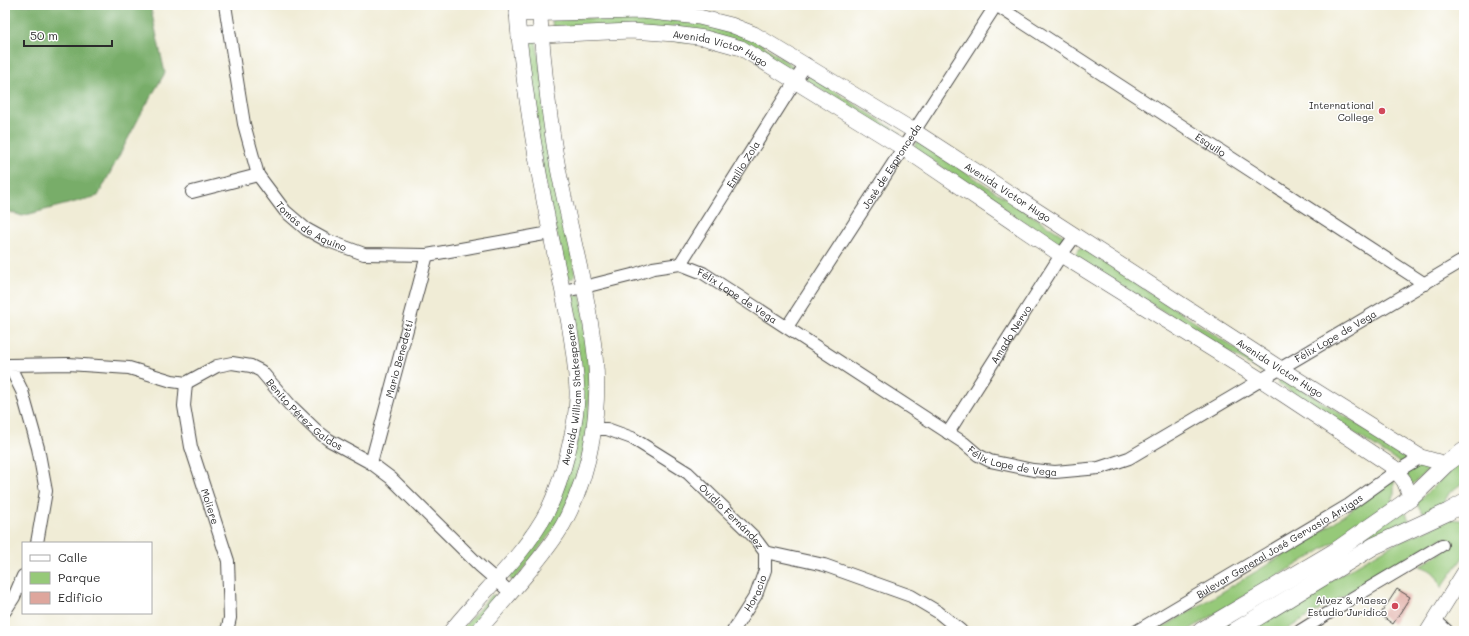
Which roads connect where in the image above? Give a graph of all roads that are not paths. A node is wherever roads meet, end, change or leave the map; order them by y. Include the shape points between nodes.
1 (225, 5) edge
2 (996, 5) edge
3 (517, 9) edge
4 (539, 9) edge
5 (519, 36) junction
6 (541, 36) junction
7 (806, 64) junction
8 (795, 81) junction
9 (914, 131) junction
10 (903, 148) junction
11 (258, 175) junction
12 (192, 192) dead end
13 (550, 233) junction
14 (1074, 236) junction
15 (427, 255) junction
16 (1061, 255) junction
17 (1464, 260) edge
18 (680, 264) junction
19 (1425, 284) junction
20 (584, 287) junction
21 (563, 290) junction
22 (787, 327) junction
23 (1281, 369) junction
24 (1260, 379) junction
25 (186, 383) junction
26 (594, 429) junction
27 (948, 433) junction
28 (1464, 451) edge
29 (1421, 458) junction
30 (371, 463) junction
31 (1446, 464) junction
32 (1397, 472) junction
33 (1411, 498) junction
34 (1460, 506) edge
35 (1424, 523) junction
36 (37, 542) edge
37 (1442, 545) dead end
38 (765, 552) junction
39 (1464, 573) edge
40 (22, 578) edge
41 (496, 580) junction
42 (511, 593) junction
43 (5, 611) edge
44 (1432, 625) edge
45 (227, 631) edge
46 (451, 631) edge
47 (478, 631) edge
48 (733, 631) edge
49 (961, 631) edge
50 (1137, 631) edge
51 (1201, 631) edge
52 (1235, 631) edge
53 (1300, 631) edge
54 (1447, 631) edge

1 - 11 street, Tomás de Aquino via 244,124
2 - 9 street, José de Espronceda
2 - 19 street, Esquilo
3 - 4 street, Avenida Víctor Hugo
3 - 5 street, Avenida William Shakespeare
4 - 6 street
4 - 7 street, Avenida Víctor Hugo via 641,11 699,17 754,34
5 - 6 street, Avenida Víctor Hugo
5 - 13 street, Avenida William Shakespeare via 528,120
6 - 8 street, Avenida Víctor Hugo via 631,31 705,38 741,48
6 - 20 street via 558,166
7 - 8 street, Emilio Zola
7 - 9 street, Avenida Víctor Hugo
8 - 10 street, Avenida Víctor Hugo
8 - 18 street, Emilio Zola
9 - 10 street, José de Espronceda
9 - 14 street, Avenida Víctor Hugo
10 - 16 street, Avenida Víctor Hugo
10 - 22 street, José de Espronceda
11 - 12 street
11 - 15 street, Tomás de Aquino via 285,212 306,229 326,240 364,254
13 - 15 street, Tomás de Aquino
13 - 21 street, Avenida William Shakespeare
14 - 16 street, Amado Nervo
14 - 23 street, Avenida Víctor Hugo
15 - 30 street, Mario Benedetti
16 - 24 street, Avenida Víctor Hugo
16 - 27 street, Amado Nervo
17 - 19 street, Félix Lope de Vega
18 - 20 street, Félix Lope de Vega via 653,268
18 - 22 street, Félix Lope de Vega via 703,272
19 - 23 street, Félix Lope de Vega
20 - 21 street, Félix Lope de Vega
20 - 26 street via 595,356
21 - 41 street, Avenida William Shakespeare via 577,392 573,427 557,489 547,511 535,533
22 - 27 street, Félix Lope de Vega
23 - 24 street, Félix Lope de Vega
23 - 29 street, Avenida Víctor Hugo
24 - 27 street, Félix Lope de Vega via 1129,458 1099,468 1055,472 1010,466 978,455
24 - 32 street, Avenida Víctor Hugo
25 - 30 street, Benito Pérez Galdos via 217,366 232,363 251,366 261,371 316,430
25 - 36 street via 128,368 68,364 9,365 22,391 38,448 46,491
25 - 45 street, Moliere via 184,406 190,447 228,561 230,618
26 - 38 street, Ovidio Fernández via 606,429 632,438 688,473 753,536
26 - 42 street via 585,468 566,520 554,542
28 - 31 main road
29 - 31 street, Avenida Víctor Hugo
29 - 32 street, Bulevar General José Gervasio Artigas
30 - 41 street, Benito Pérez Galdos via 391,478
31 - 33 main road
32 - 33 street, Avenida Víctor Hugo via 1409,490
32 - 50 street, Bulevar General José Gervasio Artigas via 1349,505
33 - 35 main road via 1414,514
33 - 51 main road via 1334,552
34 - 35 main road
35 - 52 main road via 1374,546
37 - 53 street
38 - 48 street, Horacio via 765,570 756,595
38 - 49 street, Ovidio Fernández via 824,565 911,596 938,612
39 - 44 street
40 - 43 street
41 - 42 street, Benito Pérez Galdos
41 - 46 street, Avenida William Shakespeare
42 - 47 street
44 - 54 street

